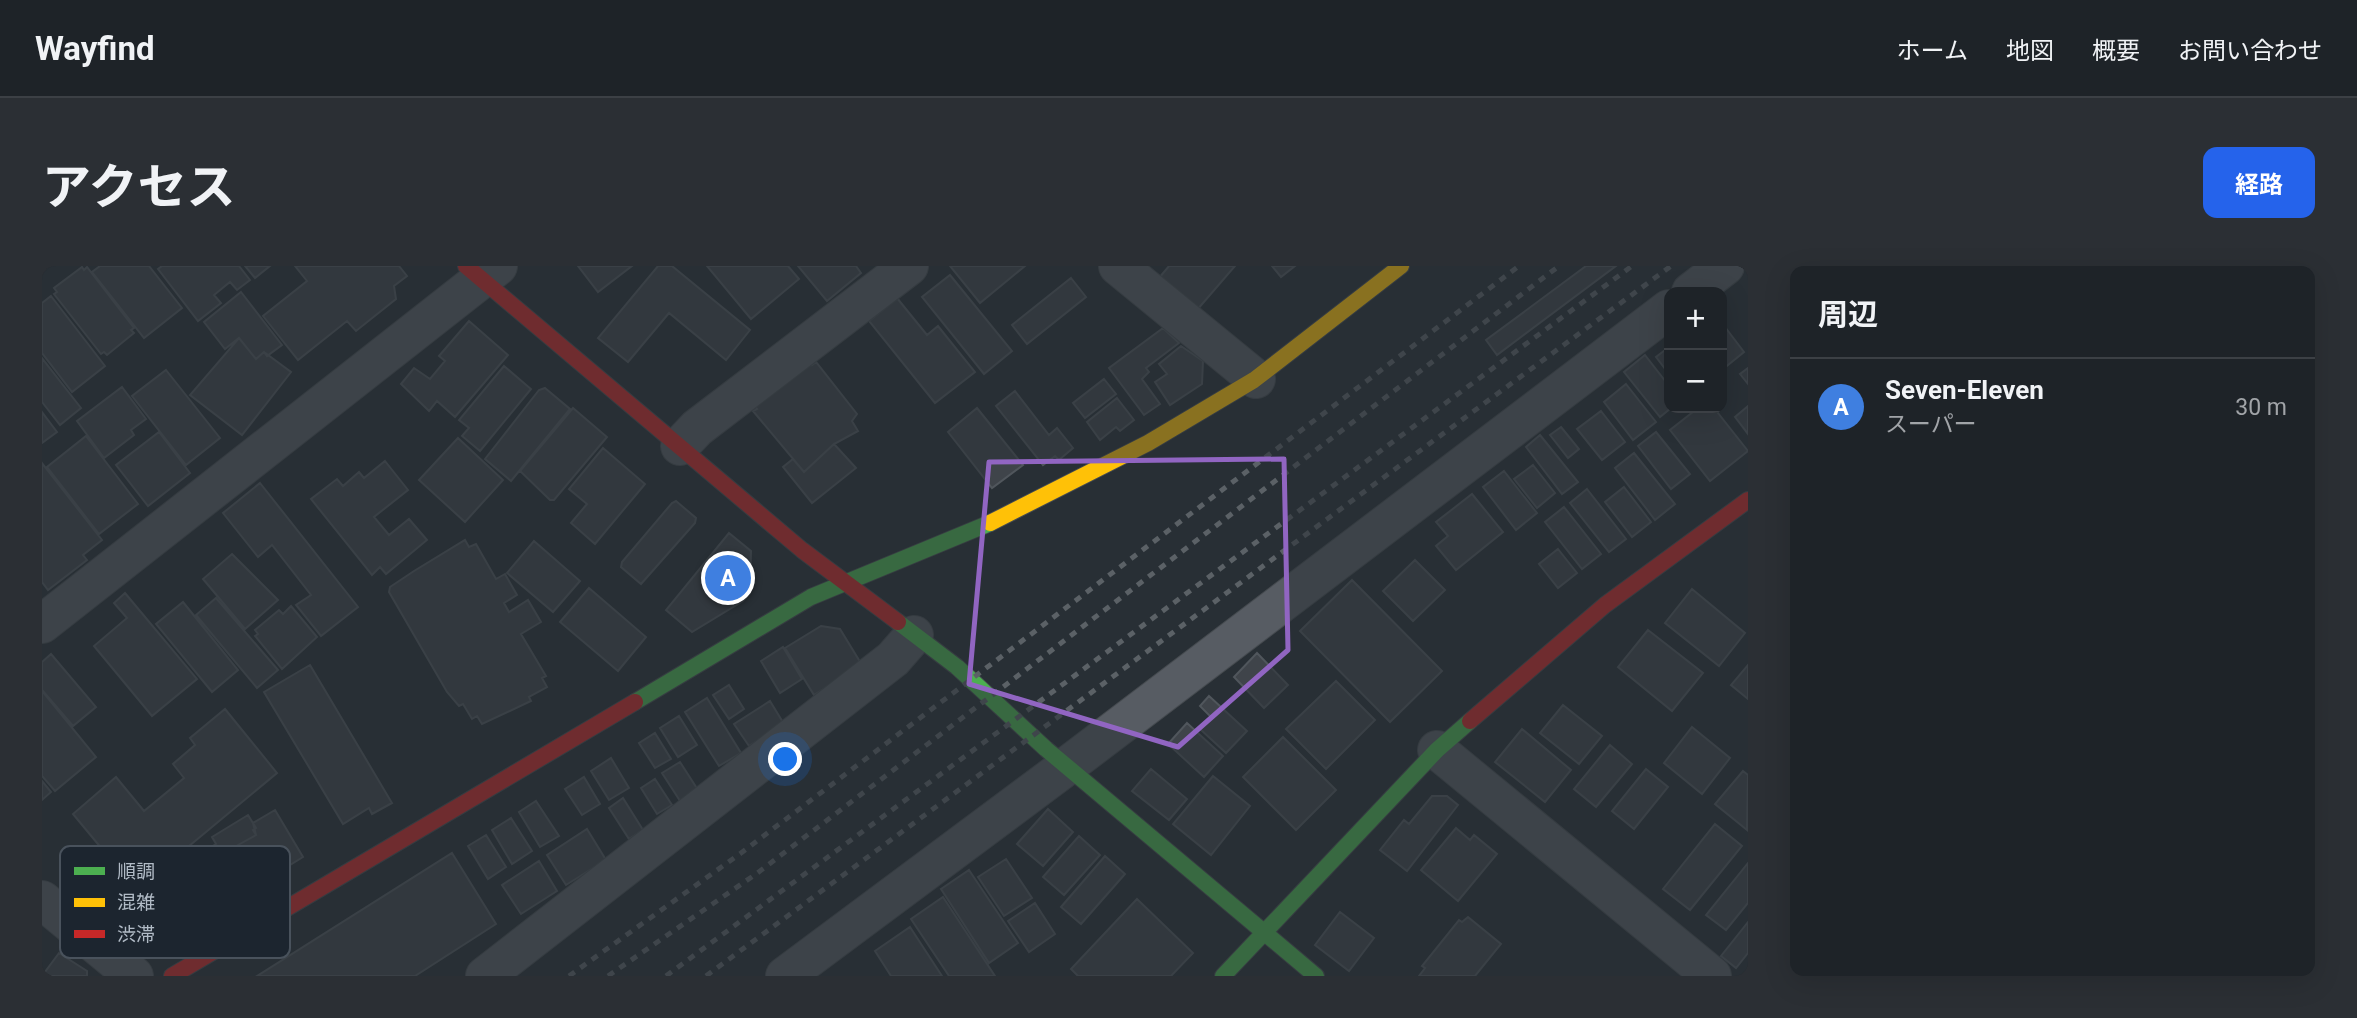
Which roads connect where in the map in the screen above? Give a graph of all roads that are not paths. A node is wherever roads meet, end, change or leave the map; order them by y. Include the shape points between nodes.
1 (909, 266) edge
2 (1118, 266) edge
3 (1401, 266) edge
4 (1725, 266) edge
5 (1737, 266) edge
6 (482, 270) edge
7 (1748, 276) edge
8 (1698, 287) edge
9 (1664, 313) edge
10 (1256, 379) junction
11 (680, 446) junction
12 (1748, 500) edge
13 (847, 584) junction
14 (42, 624) edge
15 (914, 635) junction
16 (1437, 750) junction
17 (1067, 766) junction
18 (42, 900) edge
19 (290, 906) edge
20 (60, 915) edge
21 (1264, 932) junction
22 (112, 958) edge
23 (202, 958) edge
24 (134, 976) edge
25 (172, 976) edge
26 (485, 976) edge
27 (785, 976) edge
28 (1223, 976) edge
29 (1316, 976) edge
30 (1712, 976) edge

1 - 11 street via 697,428
2 - 10 street
3 - 10 street
4 - 8 street
5 - 7 street
6 - 11 street
6 - 14 street
9 - 17 street
10 - 13 street via 1044,500
11 - 13 street
12 - 16 street via 1605,605
13 - 15 street
13 - 19 street via 811,597
15 - 17 street via 957,667
15 - 26 street via 893,659
16 - 21 street
16 - 30 street
17 - 21 street
17 - 27 street
18 - 20 street
21 - 28 street
21 - 29 street
22 - 24 street
23 - 25 street

